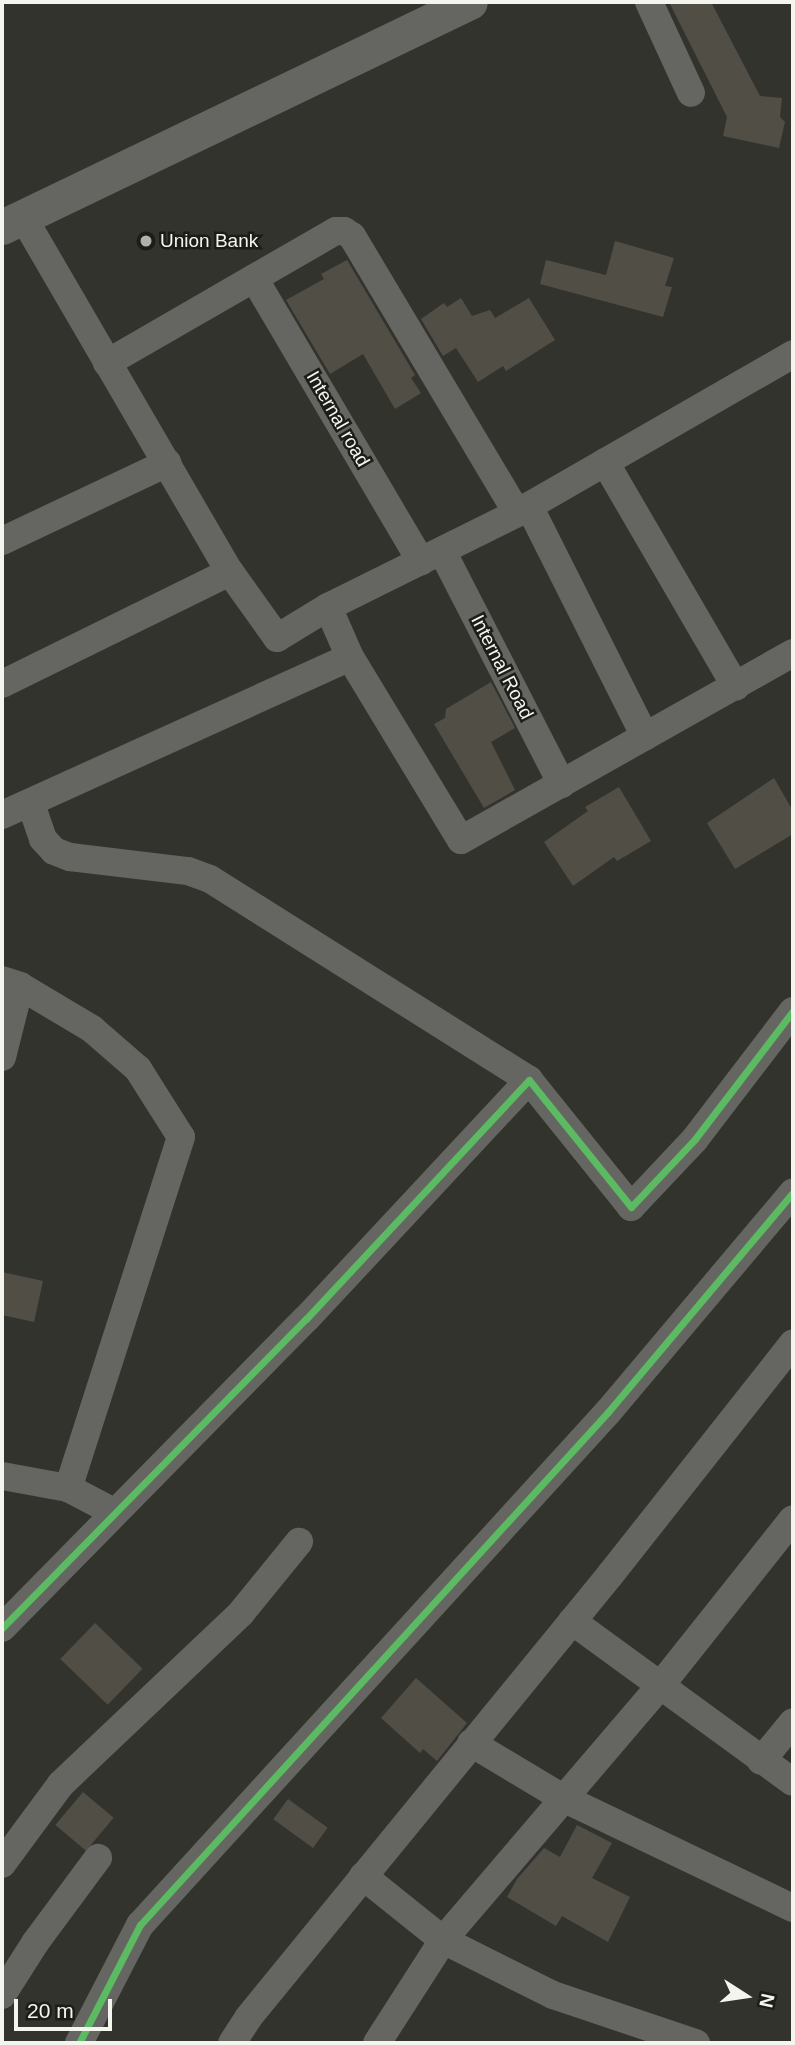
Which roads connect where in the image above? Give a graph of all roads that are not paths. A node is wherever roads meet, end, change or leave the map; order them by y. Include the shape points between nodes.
1 (470, 2) edge
2 (649, 2) edge
3 (691, 93) dead end
4 (13, 222) edge
5 (254, 278) junction
6 (793, 354) edge
7 (107, 363) junction
8 (605, 462) junction
9 (167, 463) junction
10 (523, 510) junction
11 (2, 541) edge
12 (431, 556) junction
13 (230, 572) junction
14 (328, 607) junction
15 (793, 653) edge
16 (350, 657) junction
17 (2, 684) edge
18 (736, 687) junction
19 (645, 737) junction
20 (562, 784) junction
21 (31, 804) junction
22 (2, 815) edge
23 (11, 983) edge
24 (793, 1011) edge
25 (2, 1057) edge
26 (529, 1080) junction
27 (793, 1192) edge
28 (793, 1343) edge
29 (2, 1476) edge
30 (68, 1489) junction
31 (114, 1512) junction
32 (793, 1519) edge
33 (299, 1542) dead end
34 (572, 1621) junction
35 (2, 1628) edge
36 (660, 1686) junction
37 (793, 1722) edge
38 (471, 1743) junction
39 (761, 1761) junction
40 (793, 1782) edge
41 (563, 1798) junction
42 (98, 1858) dead end
43 (2, 1864) edge
44 (363, 1876) junction
45 (793, 1908) edge
46 (443, 1940) junction
47 (2, 1995) edge
48 (79, 2043) edge
49 (232, 2043) edge
50 (377, 2043) edge
51 (696, 2043) edge

1 - 4 street
2 - 3 street
4 - 7 street
5 - 7 street
5 - 10 street via 336,231 352,236
5 - 12 street, Internal road
6 - 8 street
7 - 9 street
8 - 10 street
8 - 18 street
9 - 11 street
9 - 13 street
10 - 12 street
10 - 19 street
12 - 14 street
12 - 20 street, Internal Road
13 - 14 street via 277,638
13 - 17 street
14 - 16 street
15 - 18 street
16 - 20 street via 461,840
16 - 21 street
18 - 19 street
19 - 20 street
21 - 22 street
21 - 26 street via 43,839 54,850 70,857 188,871 209,879
23 - 25 street
23 - 30 street via 92,1029 138,1069 181,1137
24 - 26 street via 695,1139 631,1207
26 - 31 street via 306,1320
27 - 48 street via 608,1412 140,1925
28 - 34 street
29 - 30 street
30 - 31 street
31 - 35 street
32 - 36 street
33 - 43 street via 241,1613 61,1784
34 - 36 street
34 - 38 street
36 - 39 street
36 - 41 street
37 - 39 street
38 - 41 street
38 - 44 street
39 - 40 street
41 - 45 street
41 - 46 street
42 - 47 street
44 - 46 street
44 - 49 street
46 - 50 street
46 - 51 street via 553,1995

